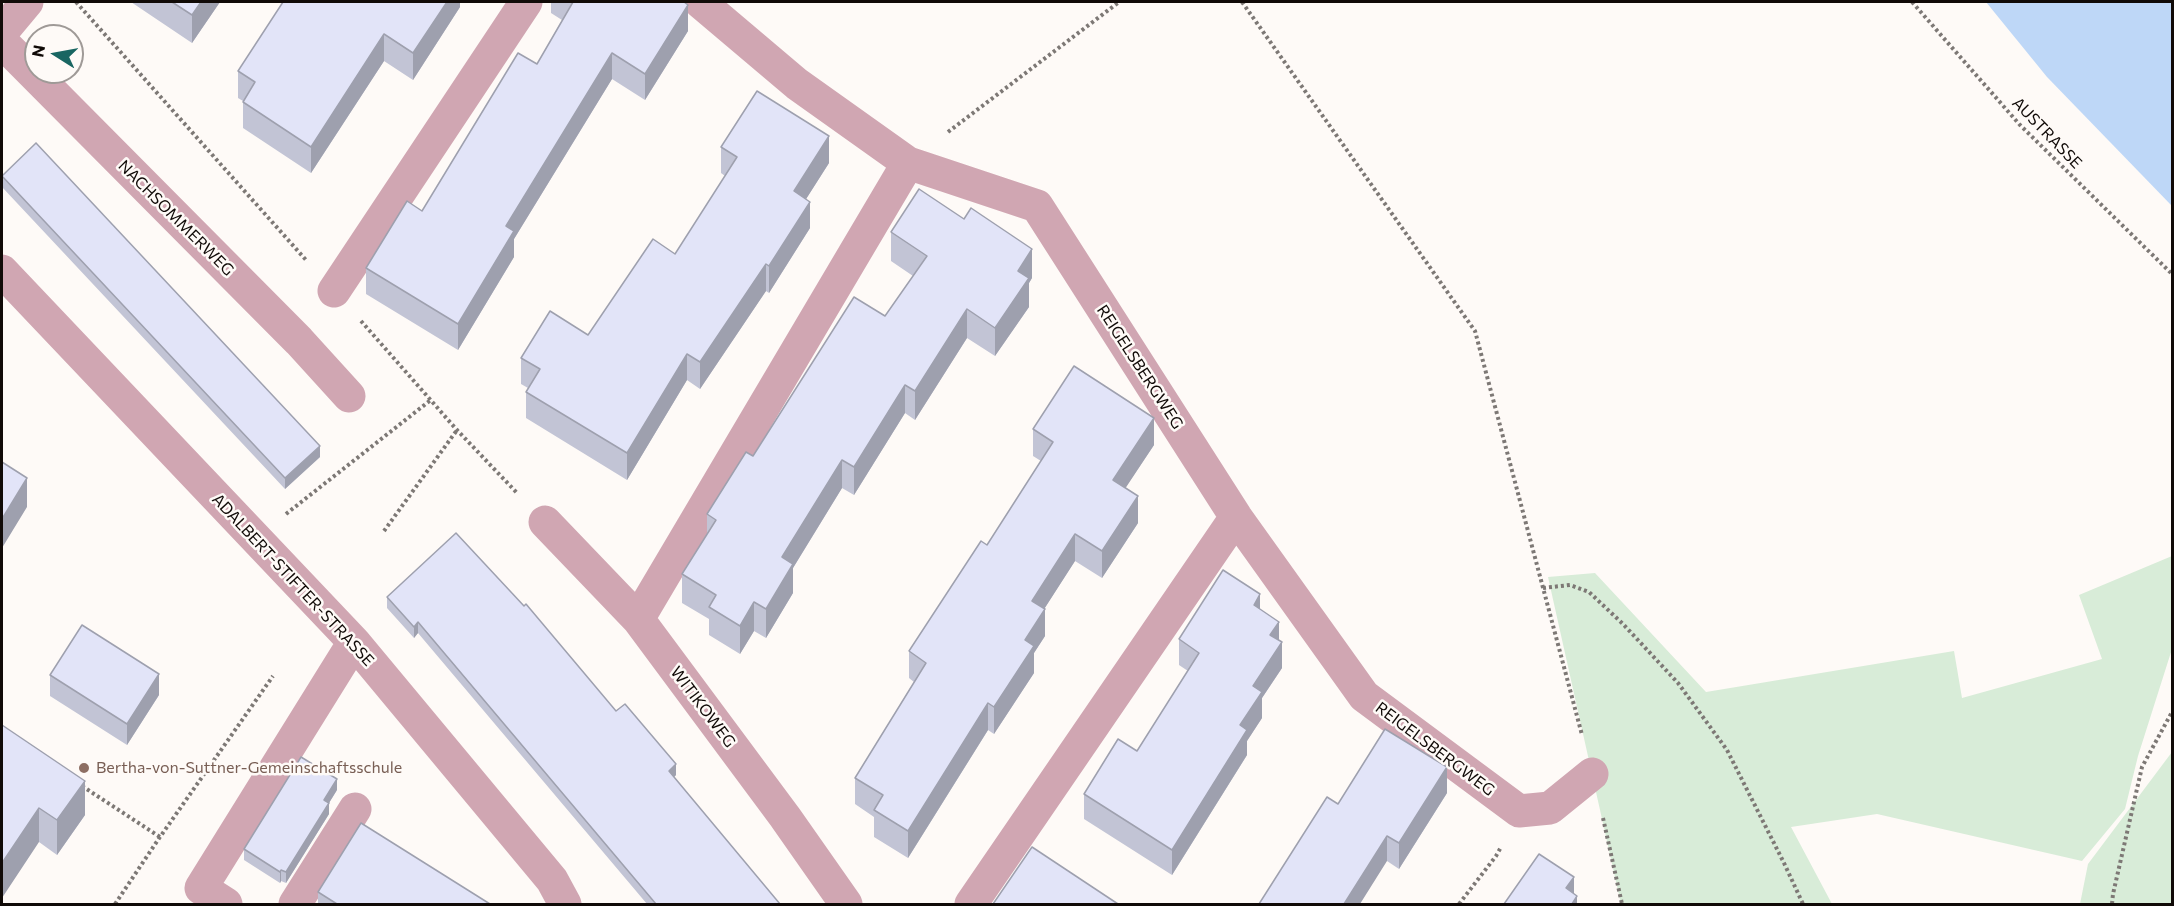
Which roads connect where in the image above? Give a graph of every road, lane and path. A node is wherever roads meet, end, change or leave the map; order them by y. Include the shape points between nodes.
1 (27, 2) edge
2 (76, 2) edge
3 (526, 2) edge
4 (700, 2) edge
5 (1119, 2) edge
6 (1242, 2) edge
7 (1912, 2) edge
8 (2, 32) edge
9 (2, 42) edge
10 (908, 163) junction
11 (2, 271) edge
12 (2172, 274) edge
13 (334, 291) junction
14 (349, 396) dead end
15 (432, 399) junction
16 (457, 430) junction
17 (1236, 517) junction
18 (545, 522) joint
19 (384, 531) dead end
20 (255, 538) junction
21 (1543, 588) junction
22 (638, 619) junction
23 (354, 642) junction
24 (273, 676) dead end
25 (2172, 711) edge
26 (1592, 774) junction
27 (81, 784) edge
28 (355, 809) dead end
29 (160, 837) junction
30 (1496, 856) dead end
31 (115, 904) edge
32 (226, 904) edge
33 (295, 904) edge
34 (565, 904) edge
35 (846, 904) edge
36 (971, 904) edge
37 (1459, 904) edge
38 (1622, 904) edge
39 (1803, 904) edge
40 (2112, 904) edge

1 - 8 street
2 - 13 path
3 - 13 street
4 - 10 street, REIGELSBERGWEG via 797,84
5 - 10 path
6 - 21 path via 1475,331
7 - 12 path, AUSTRASSE via 2020,125
9 - 14 street, NACHSOMMERWEG
10 - 17 street, REIGELSBERGWEG via 1037,206
10 - 22 street
11 - 20 street, ADALBERT-STIFTER-STRASSE
13 - 15 path
15 - 16 path
15 - 20 path
16 - 18 path
16 - 19 path
17 - 26 street, REIGELSBERGWEG via 1364,696 1518,811 1550,808
17 - 36 street
18 - 22 street, WITIKOWEG
20 - 23 street, ADALBERT-STIFTER-STRASSE
21 - 26 path
21 - 39 path via 1570,585 1588,592 1678,683 1727,750
22 - 35 street, WITIKOWEG
23 - 32 street via 201,888
23 - 34 street, ADALBERT-STIFTER-STRASSE via 552,880
24 - 29 path
25 - 40 path via 2142,767
26 - 38 path
27 - 29 path
28 - 33 street
29 - 31 path
30 - 37 path

